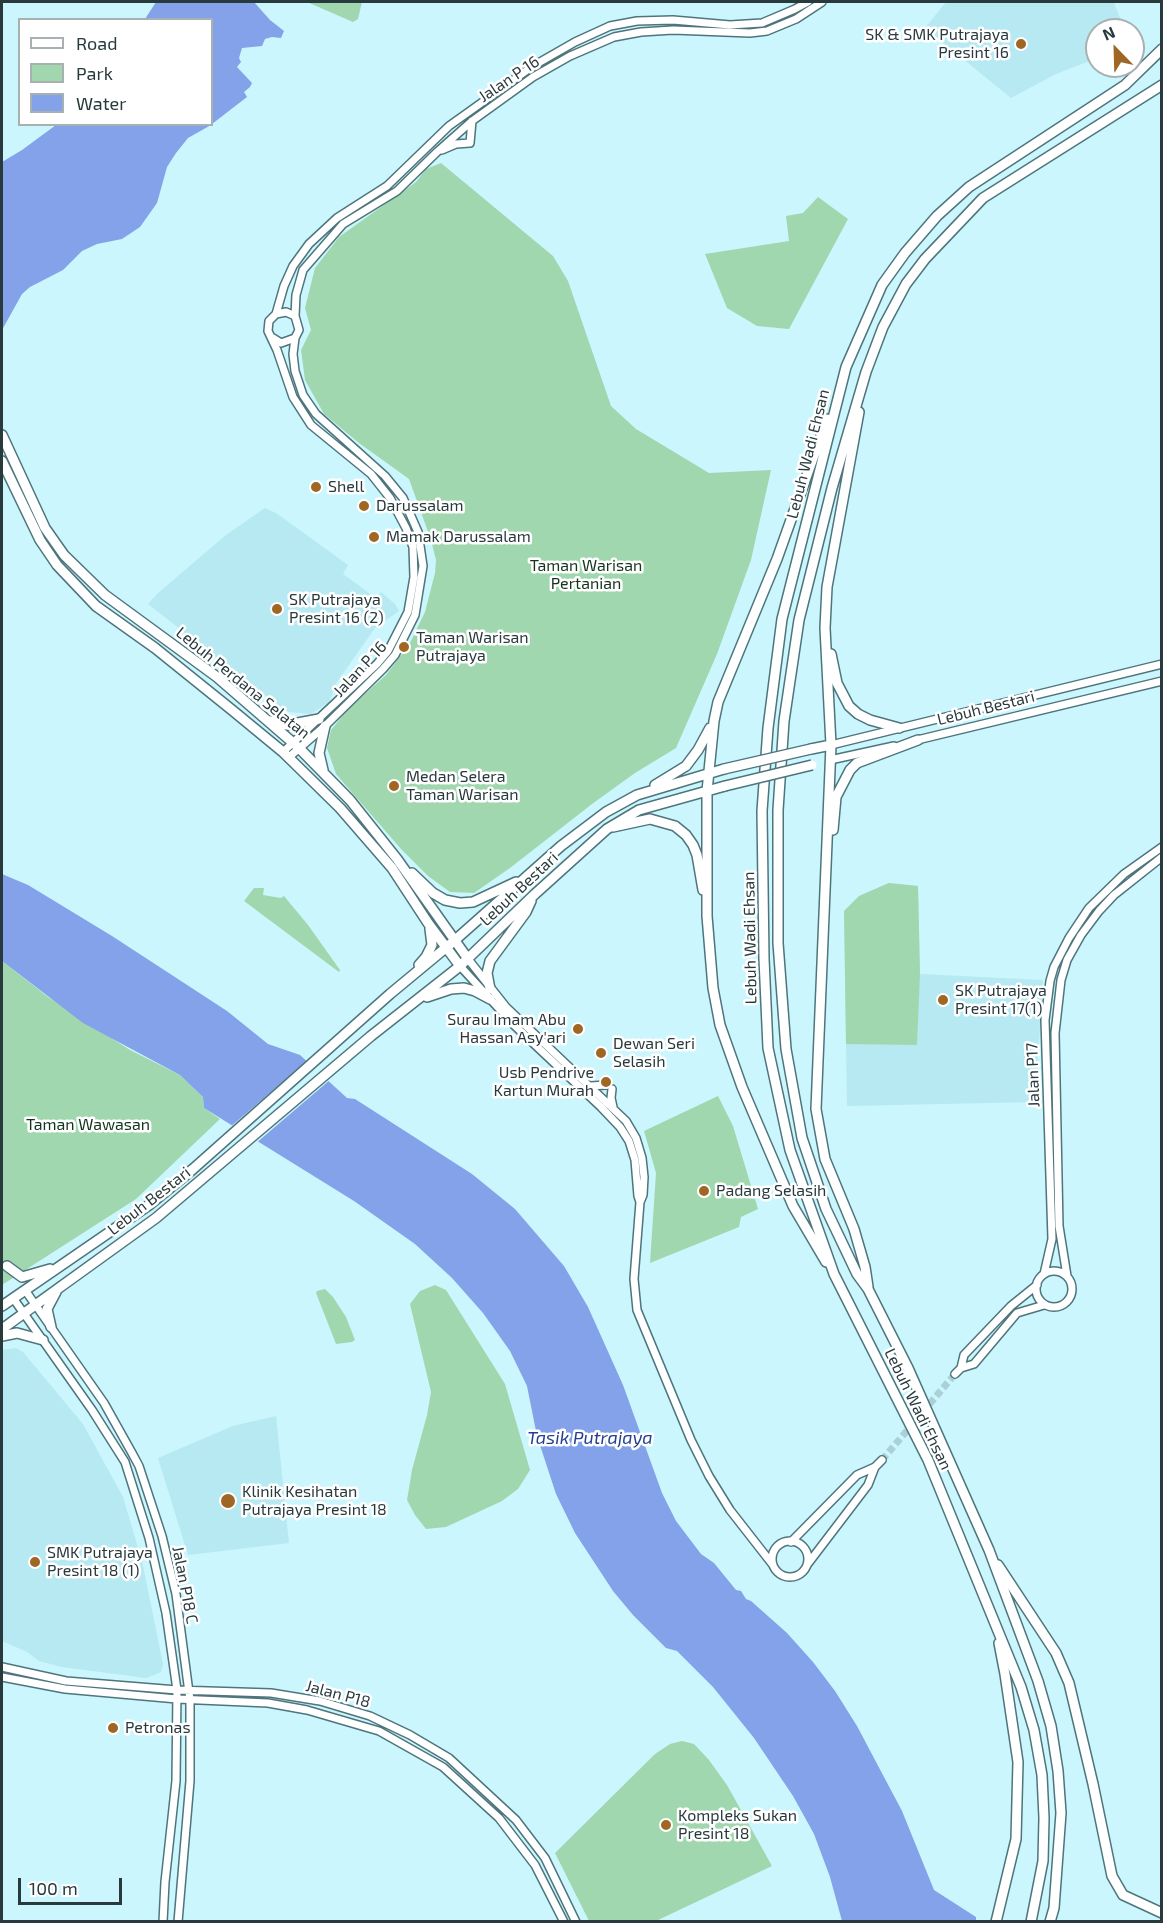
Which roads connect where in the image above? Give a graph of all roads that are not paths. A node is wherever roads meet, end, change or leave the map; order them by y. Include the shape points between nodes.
1 (808, 2) edge
2 (822, 2) edge
3 (1161, 49) edge
4 (1161, 85) edge
5 (472, 121) junction
6 (437, 152) junction
7 (276, 314) junction
8 (295, 316) junction
9 (273, 338) junction
10 (295, 338) junction
11 (846, 367) junction
12 (866, 372) junction
13 (2, 435) edge
14 (2, 460) edge
15 (825, 628) junction
16 (1161, 664) edge
17 (1161, 681) edge
18 (268, 720) junction
19 (714, 721) junction
20 (322, 722) junction
21 (899, 728) junction
22 (918, 740) junction
23 (296, 745) junction
24 (831, 745) junction
25 (285, 755) junction
26 (830, 760) junction
27 (323, 772) junction
28 (707, 774) junction
29 (707, 791) junction
30 (637, 795) junction
31 (608, 829) junction
32 (1161, 847) edge
33 (1161, 857) edge
34 (398, 859) junction
35 (525, 878) junction
36 (535, 894) junction
37 (823, 913) junction
38 (707, 916) junction
39 (429, 923) junction
40 (454, 941) junction
41 (445, 948) junction
42 (468, 959) junction
43 (460, 966) junction
44 (490, 989) junction
45 (390, 994) junction
46 (490, 999) junction
47 (413, 1003) junction
48 (588, 1085) junction
49 (598, 1097) junction
50 (614, 1108) junction
51 (640, 1202) junction
52 (64, 1264) junction
53 (7, 1266) dead end
54 (834, 1274) junction
55 (1044, 1274) junction
56 (1067, 1276) junction
57 (1037, 1285) junction
58 (61, 1286) junction
59 (868, 1289) junction
60 (25, 1290) junction
61 (13, 1298) junction
62 (35, 1305) junction
63 (1044, 1305) junction
64 (2, 1306) edge
65 (24, 1313) junction
66 (51, 1327) junction
67 (2, 1329) edge
68 (2, 1336) edge
69 (42, 1340) junction
70 (961, 1368) junction
71 (955, 1374) tunnel mouth
72 (882, 1460) tunnel mouth
73 (875, 1467) junction
74 (790, 1542) junction
75 (781, 1544) junction
76 (759, 1546) junction
77 (989, 1550) junction
78 (773, 1565) junction
79 (807, 1565) junction
80 (993, 1617) junction
81 (2, 1667) edge
82 (2, 1677) edge
83 (177, 1690) junction
84 (189, 1690) junction
85 (177, 1700) junction
86 (190, 1700) junction
87 (1161, 1913) edge
88 (163, 1922) edge
89 (178, 1922) edge
90 (564, 1922) edge
91 (576, 1922) edge
92 (996, 1922) edge
93 (1031, 1922) edge
94 (1050, 1922) edge

1 - 7 street, Jalan P 16 via 762,23 637,21 610,26 533,66 448,126 387,186 337,218 309,244 284,286
2 - 5 street, Jalan P 16 via 796,19 758,32 673,30 614,38 533,77
3 - 11 main road, Lebuh Wadi Ehsan via 1125,85 969,187 937,216 882,285
4 - 12 main road, Lebuh Wadi Ehsan via 984,198 906,284 883,327
5 - 6 street, Jalan P 16
5 - 6 street via 470,143
6 - 8 street, Jalan P 16 via 397,191 343,224 303,270
7 - 8 street via 286,312
7 - 9 street, Jalan P 16 via 268,326
8 - 10 street, Jalan P 16 via 299,330
9 - 10 street via 286,343
9 - 20 street, Jalan P 16 via 301,410 311,425 371,474 390,498 406,528 414,556 408,612 398,634 378,664
10 - 20 street, Jalan P 16 via 295,371 303,395 316,414 385,476 403,498 423,552 415,615 395,655
11 - 19 main road
11 - 54 main road, Lebuh Wadi Ehsan via 782,619 762,811 768,1048 790,1150
12 - 15 main road via 827,587
12 - 59 main road, Lebuh Wadi Ehsan via 799,620 784,721 778,810 778,943 786,1049 802,1138 826,1209
13 - 18 main road, Lebuh Perdana Selatan via 45,528 64,555 115,603
14 - 25 main road, Lebuh Perdana Selatan via 40,540 75,585 96,606 179,667
15 - 21 main road via 837,683 849,706 870,720
15 - 24 main road
16 - 21 street, Lebuh Bestari
17 - 22 street, Lebuh Bestari
18 - 20 main road via 287,725
18 - 23 main road, Lebuh Perdana Selatan
19 - 28 main road
19 - 30 main road via 686,766
20 - 23 street, Jalan P 16
20 - 27 main road via 319,753
21 - 24 street, Lebuh Bestari
22 - 26 street, Lebuh Bestari
22 - 37 main road via 857,764 845,777 836,797
23 - 25 street, Jalan P 16
23 - 27 main road, Lebuh Perdana Selatan
24 - 26 main road
24 - 28 main road, Lebuh Bestari, bridge
25 - 39 main road, Lebuh Perdana Selatan via 340,808 392,868
26 - 29 main road, Lebuh Bestari, bridge
26 - 37 main road
27 - 34 main road, Lebuh Perdana Selatan
28 - 29 main road
28 - 30 main road, Lebuh Bestari
29 - 31 main road, Lebuh Bestari via 639,810
29 - 38 main road
30 - 35 main road, Lebuh Bestari via 606,812
31 - 36 main road, Lebuh Bestari
31 - 38 main road via 650,819 675,826 686,835 697,855
32 - 55 street, Jalan P17 via 1124,874 1089,908 1069,938 1050,981 1045,1020 1052,1239
33 - 56 street, Jalan P17 via 1099,911 1067,960 1061,980 1055,1033 1059,1226
34 - 35 main road via 433,893 460,903 473,902
34 - 40 main road, Lebuh Perdana Selatan
35 - 40 main road, Lebuh Bestari
36 - 42 main road, Lebuh Bestari
36 - 44 main road via 490,961 486,974
37 - 59 main road via 816,1109 825,1159 854,1229
38 - 54 main road via 720,1026 793,1206
39 - 41 main road, Lebuh Perdana Selatan
39 - 45 main road via 432,945 426,957
40 - 41 main road, Lebuh Bestari
40 - 42 main road, Lebuh Perdana Selatan
41 - 43 main road, Lebuh Perdana Selatan
41 - 45 main road, Lebuh Bestari
42 - 43 main road, Lebuh Bestari
42 - 44 street
43 - 46 street
43 - 47 main road, Lebuh Bestari
44 - 48 street
45 - 52 main road, Lebuh Bestari via 193,1169
46 - 47 main road via 464,988 451,988
46 - 49 street
47 - 58 main road, Lebuh Bestari via 156,1218
48 - 49 street
48 - 50 street via 609,1087
49 - 50 street
49 - 51 street via 601,1107 629,1141
50 - 51 street via 631,1128 639,1147 644,1177
51 - 76 street via 634,1279 637,1310 698,1454 730,1510
52 - 53 main road via 22,1277
52 - 60 main road, Lebuh Bestari
54 - 80 main road, Lebuh Wadi Ehsan via 928,1460
55 - 56 street via 1056,1271
55 - 57 street
56 - 63 street via 1073,1287 1070,1300 1059,1307
57 - 63 street via 1037,1296
57 - 70 street via 964,1355
58 - 62 main road, Lebuh Bestari
58 - 66 main road via 47,1309
59 - 77 main road, Lebuh Wadi Ehsan via 908,1368
60 - 61 main road, Lebuh Bestari
60 - 62 street, Jalan P18 C
61 - 64 main road, Lebuh Bestari
61 - 65 street, Jalan P18 C
62 - 65 main road, Lebuh Bestari
62 - 66 street, Jalan P18 C
63 - 70 street via 1012,1317 974,1364
65 - 67 main road, Lebuh Bestari
65 - 69 street, Jalan P18 C
66 - 84 street, Jalan P18 C via 104,1403 139,1466 176,1594
68 - 69 main road via 17,1333
69 - 83 street, Jalan P18 C via 125,1462 149,1538 166,1613
70 - 71 street
72 - 73 street
73 - 74 street via 857,1475
73 - 79 street via 868,1485
74 - 75 street
74 - 79 street via 805,1549
75 - 76 street
75 - 78 street via 772,1555
76 - 78 street
77 - 87 main road via 1056,1653 1069,1683 1112,1876 1124,1895
77 - 94 main road, Lebuh Wadi Ehsan via 1051,1726 1061,1812
78 - 79 street via 782,1575 793,1577
80 - 92 main road via 1018,1761 1016,1839
80 - 93 main road, Lebuh Wadi Ehsan via 1021,1687 1042,1775 1042,1861
81 - 83 street, Jalan P18 via 66,1681
82 - 85 street, Jalan P18 via 65,1689
83 - 84 street, Jalan P18
83 - 85 street, Jalan P18 C
84 - 86 street, Jalan P18 C
84 - 91 street, Jalan P18 via 271,1693 320,1701 370,1716 449,1758 516,1820 545,1858
85 - 86 street, Jalan P18
85 - 88 street, Jalan P18 C via 176,1780
86 - 89 street, Jalan P18 C via 190,1781
86 - 90 street, Jalan P18 via 268,1703 307,1710 379,1731 443,1767 499,1818 525,1850

